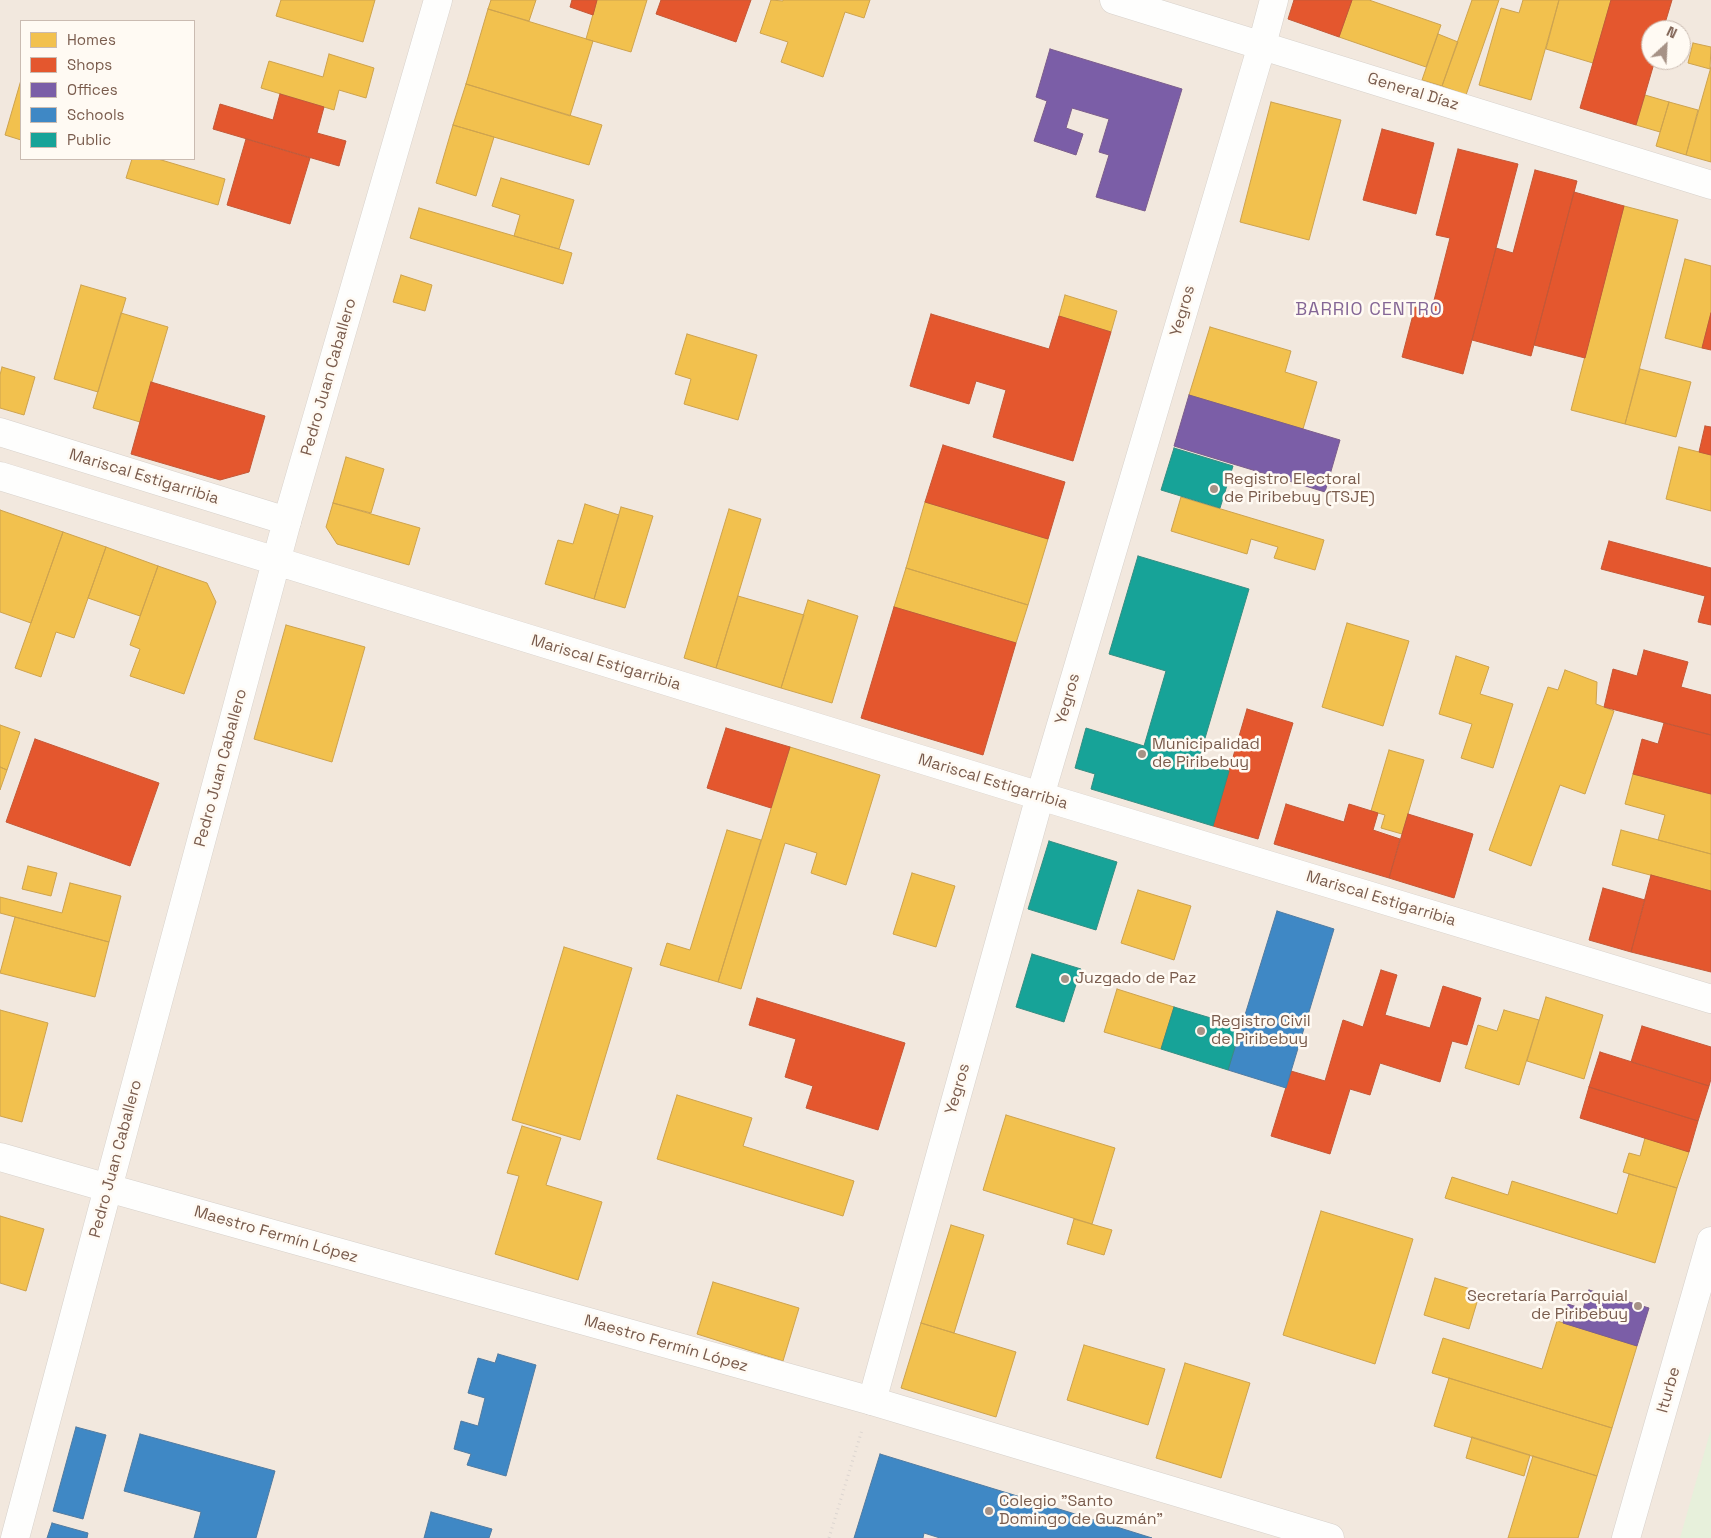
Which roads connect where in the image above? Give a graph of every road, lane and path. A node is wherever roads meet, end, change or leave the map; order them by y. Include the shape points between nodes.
1 (438, 0) edge
2 (1114, 0) edge
3 (1274, 0) edge
4 (1262, 45) junction
5 (1711, 185) edge
6 (0, 432) edge
7 (0, 476) edge
8 (287, 521) junction
9 (277, 561) junction
10 (1040, 796) junction
11 (1711, 999) edge
12 (0, 1157) edge
13 (108, 1188) junction
14 (1711, 1241) edge
15 (872, 1401) junction
16 (15, 1538) edge
17 (829, 1538) edge
18 (1330, 1538) edge
19 (1626, 1538) edge

1 - 8 street, Pedro Juan Caballero
2 - 4 street, General Díaz
3 - 4 street, Yegros
4 - 5 street, General Díaz
4 - 10 street, Yegros
6 - 8 street, Mariscal Estigarribia
7 - 9 street, Mariscal Estigarribia
8 - 9 street, Pedro Juan Caballero
9 - 10 street, Mariscal Estigarribia
9 - 13 street, Pedro Juan Caballero
10 - 11 street, Mariscal Estigarribia
10 - 15 street, Yegros
12 - 13 street, Maestro Fermín López
13 - 15 street, Maestro Fermín López
13 - 16 street, Pedro Juan Caballero
14 - 19 street, Iturbe
15 - 17 path
15 - 18 street, Maestro Fermín López

